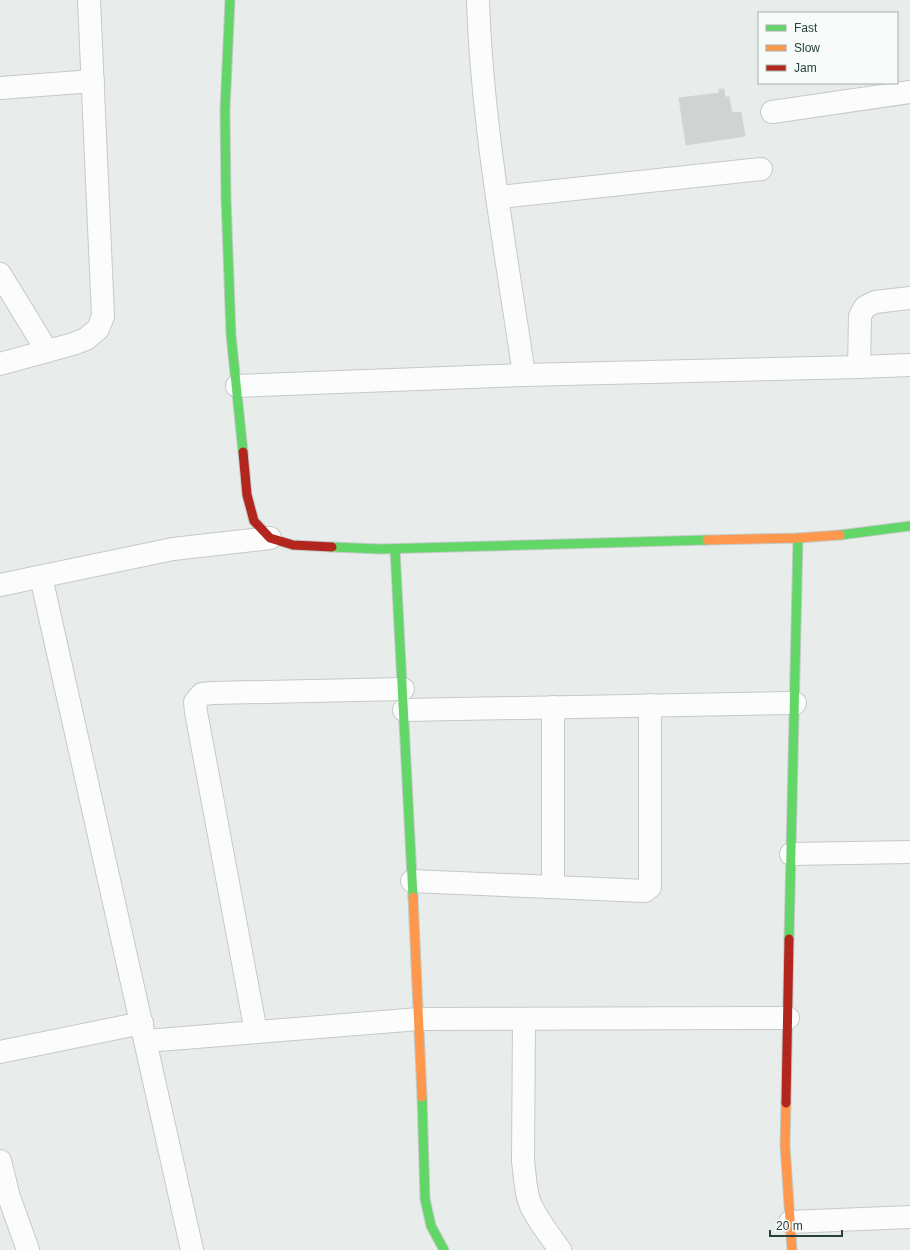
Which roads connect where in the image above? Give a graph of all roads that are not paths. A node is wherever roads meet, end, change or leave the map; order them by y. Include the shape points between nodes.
1 (89, 0) edge
2 (230, 0) edge
3 (478, 0) edge
4 (93, 81) junction
5 (0, 88) edge
6 (910, 92) edge
7 (772, 112) dead end
8 (761, 169) dead end
9 (497, 196) junction
10 (0, 274) edge
11 (910, 298) edge
12 (47, 351) junction
13 (0, 364) edge
14 (910, 365) edge
15 (859, 367) junction
16 (524, 375) junction
17 (237, 386) junction
18 (910, 526) edge
19 (270, 538) junction
20 (798, 538) junction
21 (395, 549) junction
22 (41, 577) junction
23 (0, 586) edge
24 (403, 689) junction
25 (795, 703) junction
26 (650, 705) junction
27 (553, 707) junction
28 (404, 710) junction
29 (910, 852) edge
30 (791, 854) junction
31 (412, 881) junction
32 (553, 887) junction
33 (788, 1018) junction
34 (419, 1019) junction
35 (524, 1019) junction
36 (144, 1032) junction
37 (256, 1032) junction
38 (0, 1052) edge
39 (0, 1161) edge
40 (910, 1217) edge
41 (790, 1222) junction
42 (28, 1250) edge
43 (192, 1250) edge
44 (444, 1250) edge
45 (560, 1250) edge
46 (792, 1250) edge

1 - 4 street
2 - 17 street via 225,110 226,198 231,327
3 - 9 street via 486,120
4 - 5 street
4 - 12 street via 103,316 98,329 86,339
6 - 7 street
8 - 9 street
9 - 16 street
10 - 12 street
11 - 15 street via 875,302 865,307 860,316
12 - 13 street
14 - 15 street
15 - 16 street
16 - 17 street
17 - 19 street via 247,495 254,521
18 - 20 street
19 - 21 street via 293,545
19 - 22 street via 173,549
20 - 21 street
20 - 25 street
21 - 24 street
22 - 23 street
22 - 36 street
24 - 28 street
24 - 37 street via 213,693 202,694 195,702
25 - 26 street
25 - 30 street
26 - 27 street
26 - 32 street via 650,887 645,891
27 - 28 street
27 - 32 street
28 - 31 street
29 - 30 street
30 - 33 street
31 - 32 street
31 - 34 street
33 - 35 street
33 - 41 street via 785,1145
34 - 35 street
34 - 37 street
34 - 44 street via 425,1199 431,1226
35 - 45 street via 525,1181 531,1205
36 - 37 street
36 - 38 street
36 - 43 street
39 - 42 street via 9,1197
40 - 41 street
41 - 46 street

